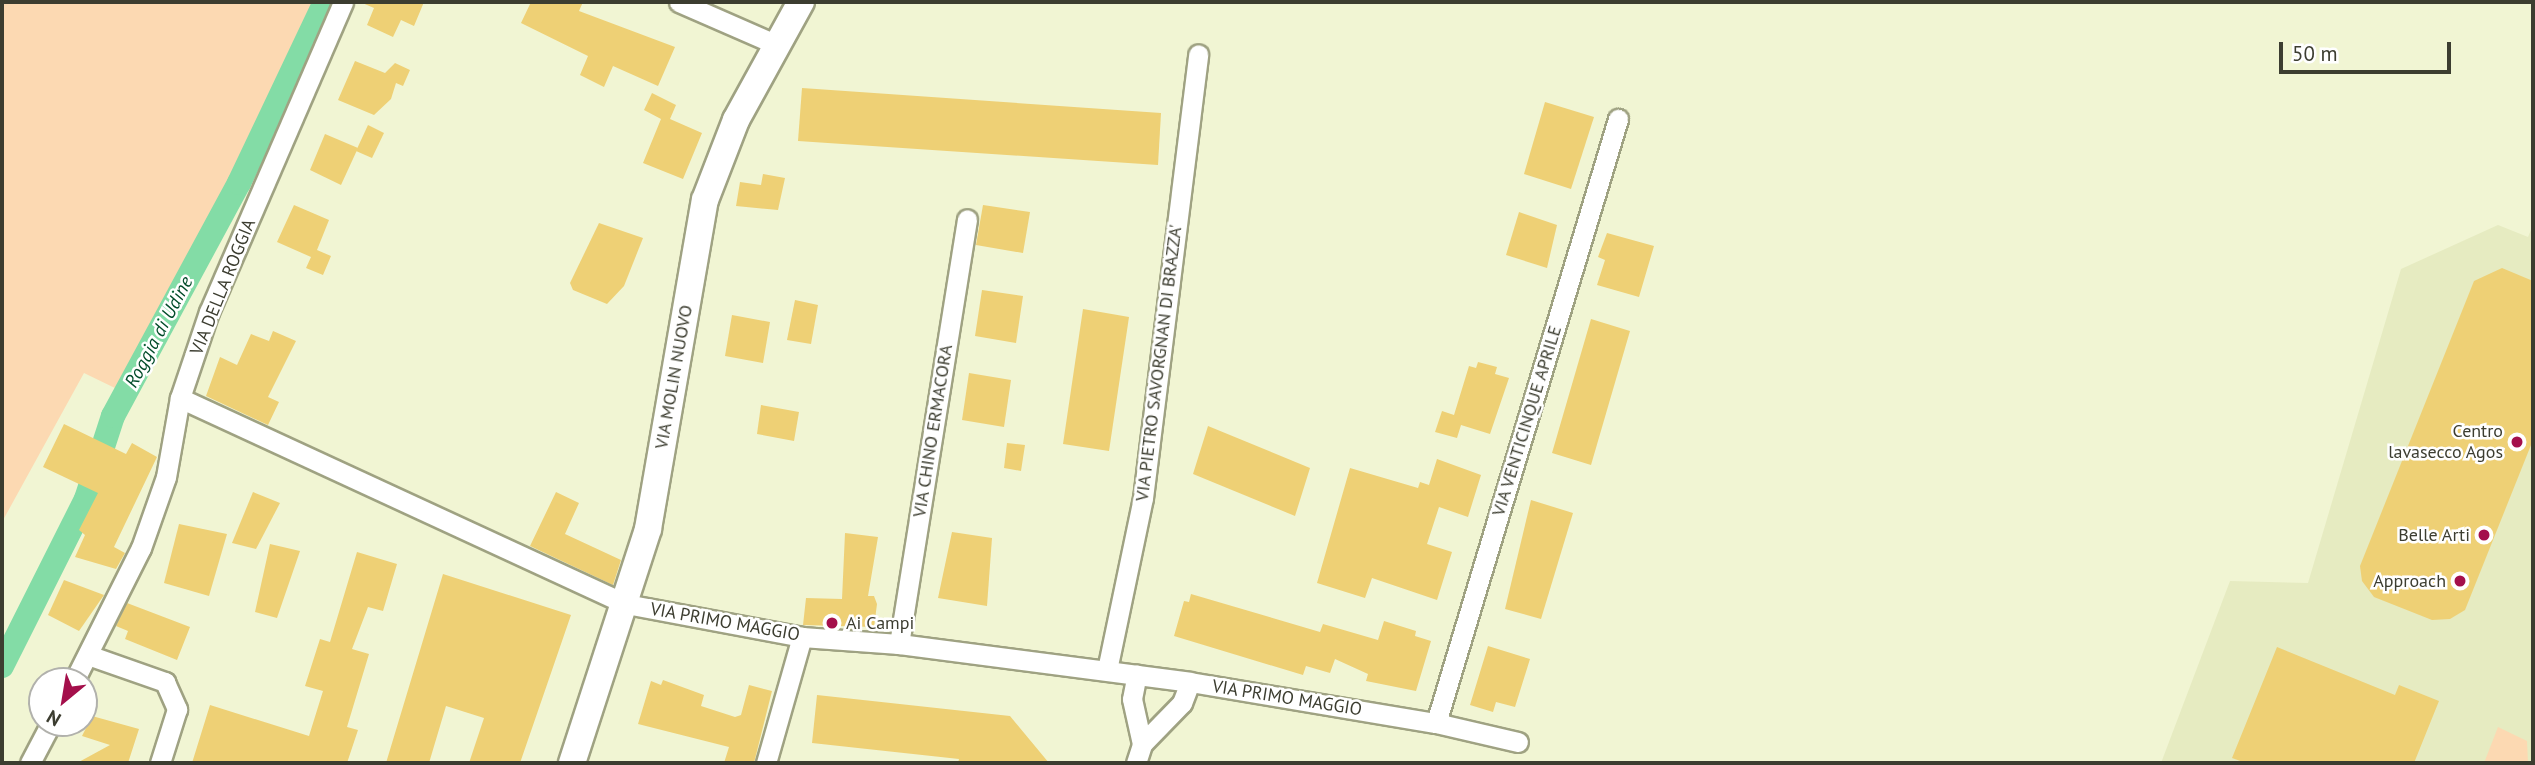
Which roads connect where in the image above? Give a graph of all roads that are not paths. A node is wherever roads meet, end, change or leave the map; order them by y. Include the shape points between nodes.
1 (343, 2) edge
2 (679, 2) edge
3 (801, 2) edge
4 (775, 44) junction
5 (1198, 54) dead end
6 (1619, 119) dead end
7 (967, 219) dead end
8 (180, 398) junction
9 (626, 604) junction
10 (802, 637) junction
11 (899, 644) junction
12 (88, 655) junction
13 (82, 667) edge
14 (1107, 670) junction
15 (1137, 674) junction
16 (1190, 682) junction
17 (1436, 723) junction
18 (44, 737) edge
19 (1518, 741) dead end
20 (1139, 754) edge
21 (30, 763) edge
22 (160, 763) edge
23 (572, 763) edge
24 (766, 763) edge

1 - 8 street, VIA DELLA ROGGIA via 209,312
2 - 4 street
3 - 4 main road, VIA MOLIN NUOVO
4 - 9 main road, VIA MOLIN NUOVO via 736,120 705,200 648,529
5 - 14 street, VIA PIETRO SAVORGNAN DI BRAZZA' via 1143,498
6 - 17 street, VIA VENTICINQUE APRILE
7 - 11 street, VIA CHINO ERMACORA
8 - 9 street, VIA PRIMO MAGGIO
8 - 12 street, VIA DELLA ROGGIA via 166,477 141,548
9 - 10 street, VIA PRIMO MAGGIO
9 - 23 main road, VIA MOLIN NUOVO
10 - 11 street, VIA PRIMO MAGGIO
10 - 24 street
11 - 14 street, VIA PRIMO MAGGIO
12 - 13 street, VIA DELLA ROGGIA
12 - 22 street via 165,682 177,709
14 - 15 street, VIA PRIMO MAGGIO
15 - 16 street, VIA PRIMO MAGGIO
15 - 20 street via 1132,699
16 - 17 street, VIA PRIMO MAGGIO
16 - 20 street via 1182,704
17 - 19 street, VIA PRIMO MAGGIO
18 - 21 street

